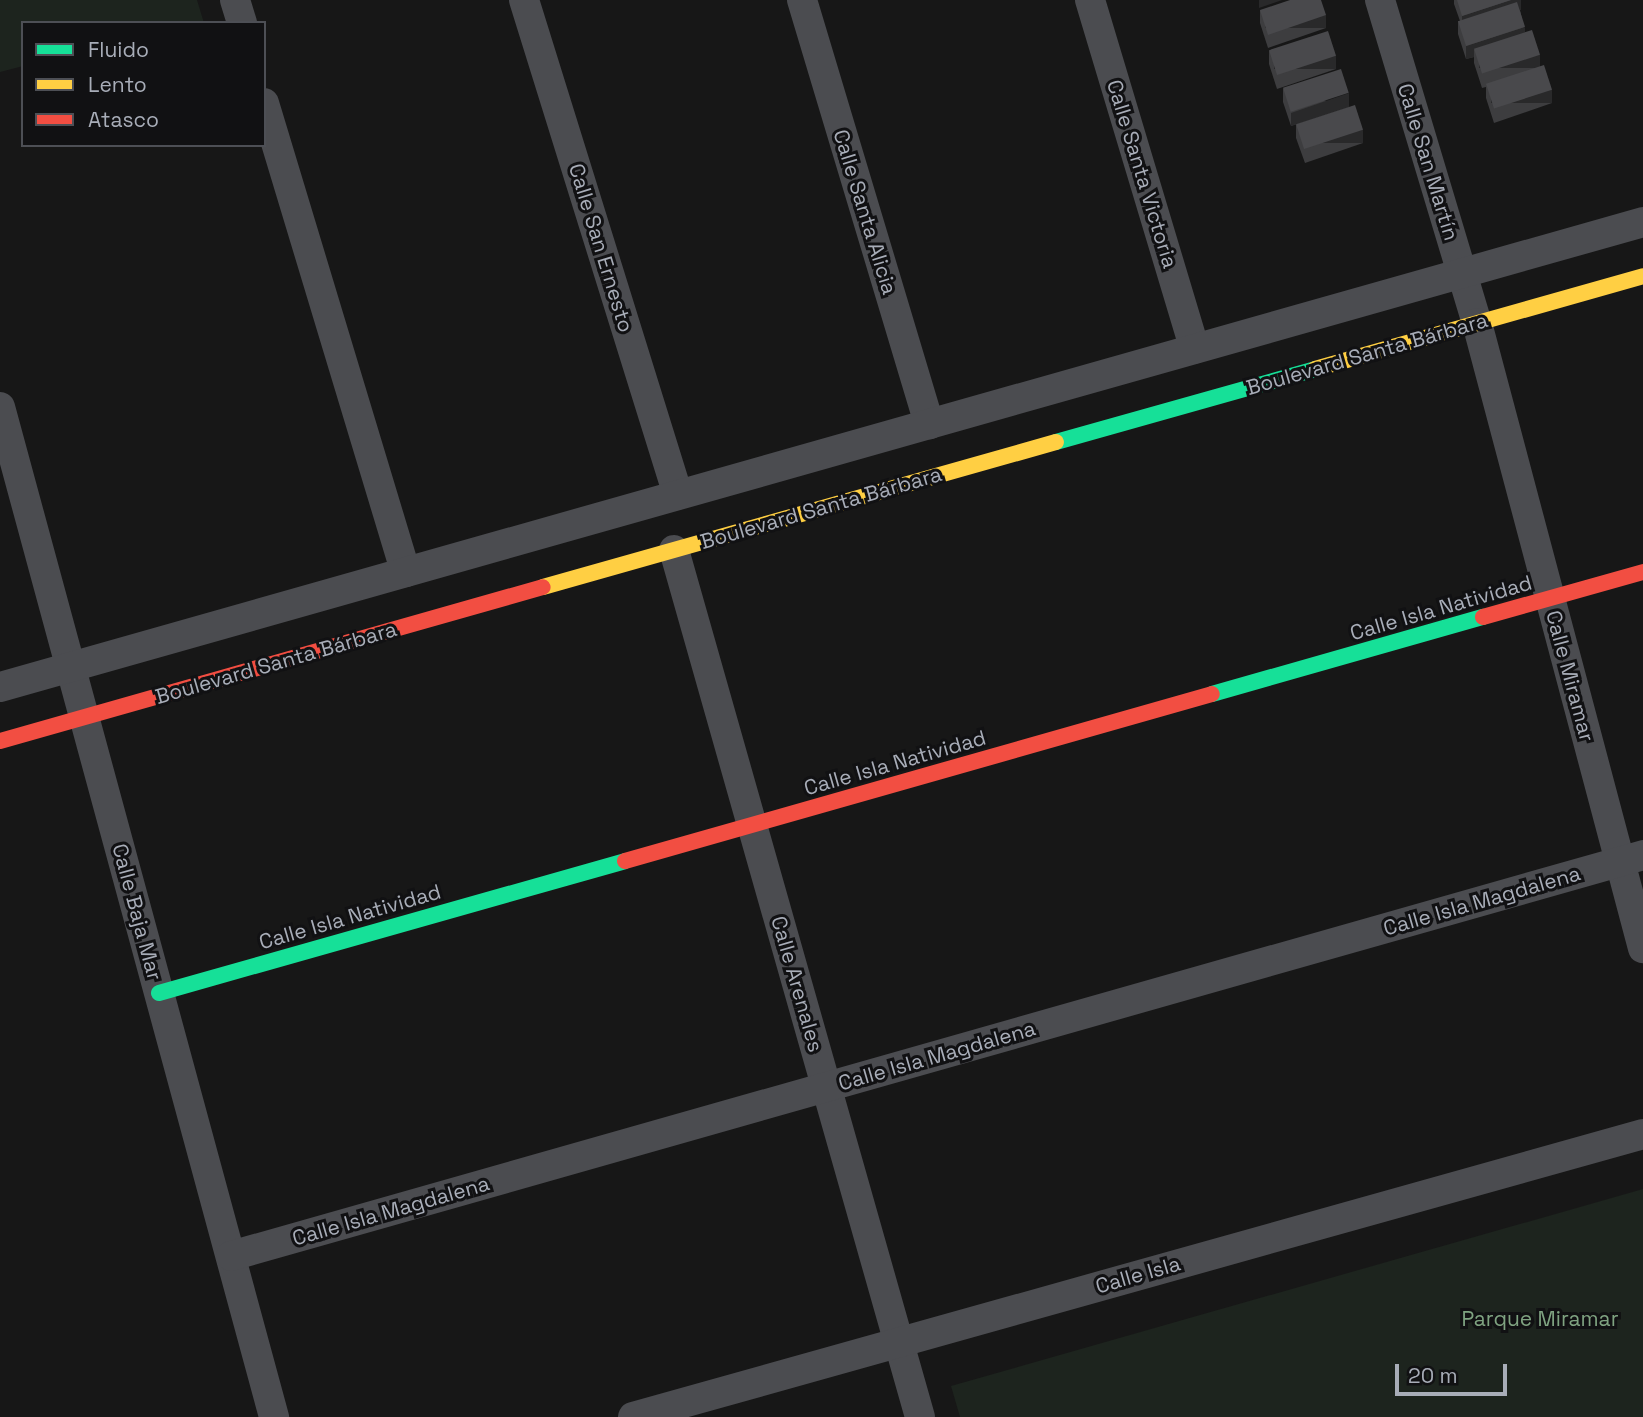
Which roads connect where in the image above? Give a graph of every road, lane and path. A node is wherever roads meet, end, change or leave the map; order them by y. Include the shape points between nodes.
1 (235, 0) edge
2 (524, 0) edge
3 (802, 0) edge
4 (1090, 0) edge
5 (1380, 0) edge
6 (241, 21) edge
7 (266, 110) edge
8 (1643, 222) edge
9 (1462, 274) junction
10 (1643, 276) edge
11 (1477, 323) junction
12 (1195, 349) junction
13 (0, 407) edge
14 (929, 424) junction
15 (678, 495) junction
16 (674, 550) junction
17 (406, 572) junction
18 (1643, 572) edge
19 (1550, 598) junction
20 (71, 667) junction
21 (0, 687) edge
22 (84, 718) junction
23 (0, 741) edge
24 (752, 825) junction
25 (1631, 859) edge
26 (1643, 948) edge
27 (159, 993) junction
28 (826, 1087) junction
29 (1643, 1134) edge
30 (230, 1256) junction
31 (898, 1342) junction
32 (274, 1417) edge
33 (635, 1417) edge
34 (919, 1417) edge

1 - 6 street
2 - 15 street, Calle San Ernesto
3 - 14 street, Calle Santa Alicia
4 - 12 street, Calle Santa Victoria
5 - 9 street, Calle San Martín
7 - 17 street
8 - 9 street
9 - 11 street, Calle San Martín
9 - 12 street
10 - 11 street, Boulevard Santa Bárbara
11 - 16 street, Boulevard Santa Bárbara
11 - 19 street, Calle Miramar
12 - 14 street
13 - 20 street, Calle Baja Mar
14 - 15 street
15 - 17 street
16 - 22 street, Boulevard Santa Bárbara
16 - 24 street, Calle Arenales
17 - 20 street
18 - 19 street, Calle Isla Natividad
19 - 24 street, Calle Isla Natividad
19 - 25 street, Calle Miramar
20 - 21 street
20 - 22 street, Calle Baja Mar
22 - 23 street, Boulevard Santa Bárbara
22 - 27 street, Calle Baja Mar
24 - 27 street, Calle Isla Natividad
24 - 28 street, Calle Arenales
25 - 26 street, Calle Miramar
25 - 28 street, Calle Isla Magdalena
27 - 30 street, Calle Baja Mar
28 - 30 street, Calle Isla Magdalena
28 - 31 street, Calle Arenales
29 - 31 street, Calle Isla
30 - 32 street, Calle Baja Mar
31 - 33 street, Calle Isla
31 - 34 street, Calle Arenales

